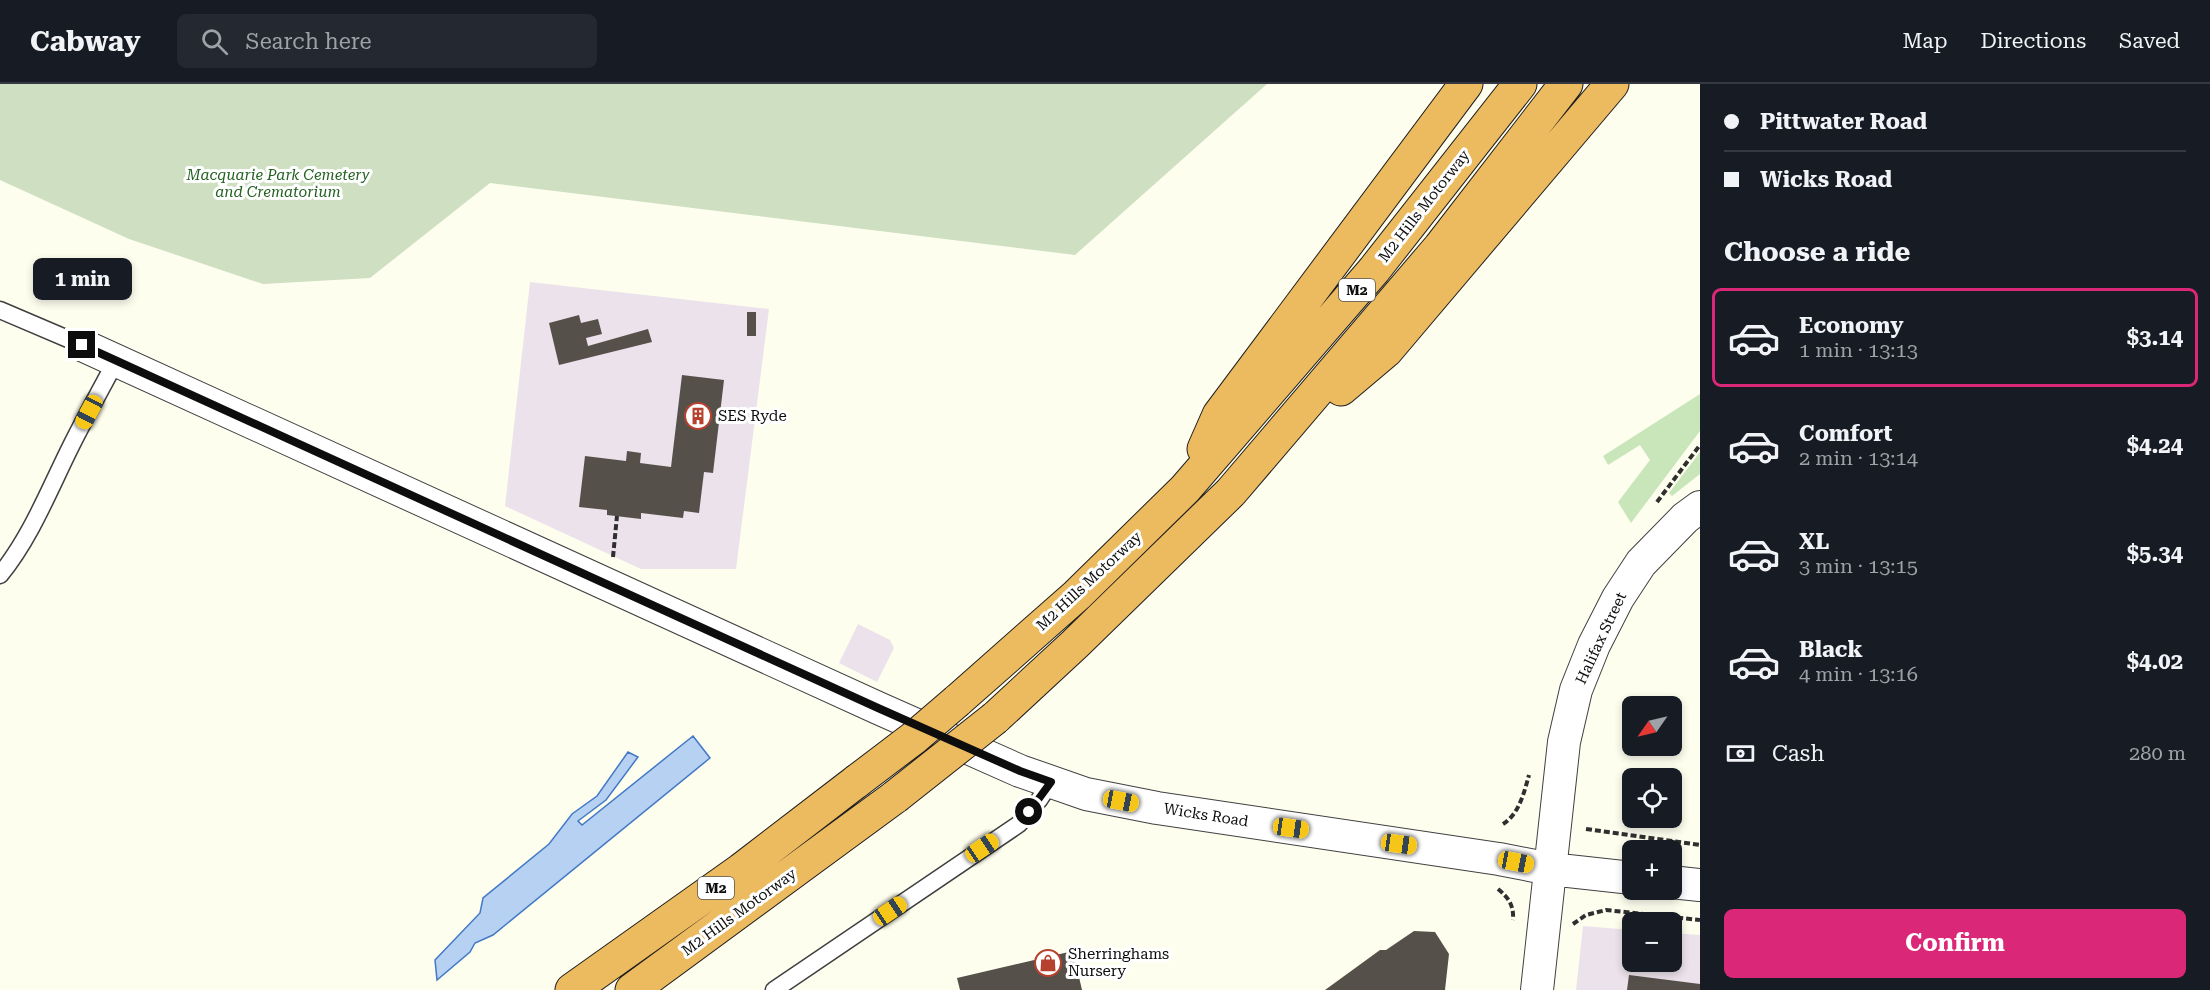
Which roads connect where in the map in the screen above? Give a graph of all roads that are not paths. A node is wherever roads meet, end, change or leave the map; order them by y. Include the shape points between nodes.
1 (1466, 84) edge
2 (1520, 84) edge
3 (1566, 84) edge
4 (1612, 84) edge
5 (0, 310) edge
6 (82, 345) joint
7 (116, 361) junction
8 (1266, 452) junction
9 (1185, 489) junction
10 (1700, 507) edge
11 (0, 575) edge
12 (1051, 782) junction
13 (1550, 869) junction
14 (1622, 877) edge
15 (1682, 883) edge
16 (1700, 885) edge
17 (572, 990) edge
18 (632, 990) edge
19 (774, 990) edge
20 (1538, 990) edge

1 - 9 highway via 1219,415
2 - 9 highway, M2 Hills Motorway / M2 via 1374,270
3 - 8 highway, M2 Hills Motorway / M2 via 1440,248
4 - 8 highway via 1386,351
5 - 6 lane
6 - 7 street, Wicks Road
7 - 11 lane via 35,521
7 - 12 street, Wicks Road via 878,708
8 - 18 highway, M2 Hills Motorway / M2, bridge via 1231,492 995,718 895,797
9 - 17 highway, M2 Hills Motorway / M2, bridge via 1077,595 915,737 741,870
10 - 13 street, Halifax Street via 1641,563 1594,645 1576,690 1564,742
12 - 13 street, Wicks Road via 1086,794 1157,808
12 - 19 lane via 1019,824
13 - 14 street, Wicks Road
13 - 20 street, Halifax Street
15 - 16 street

